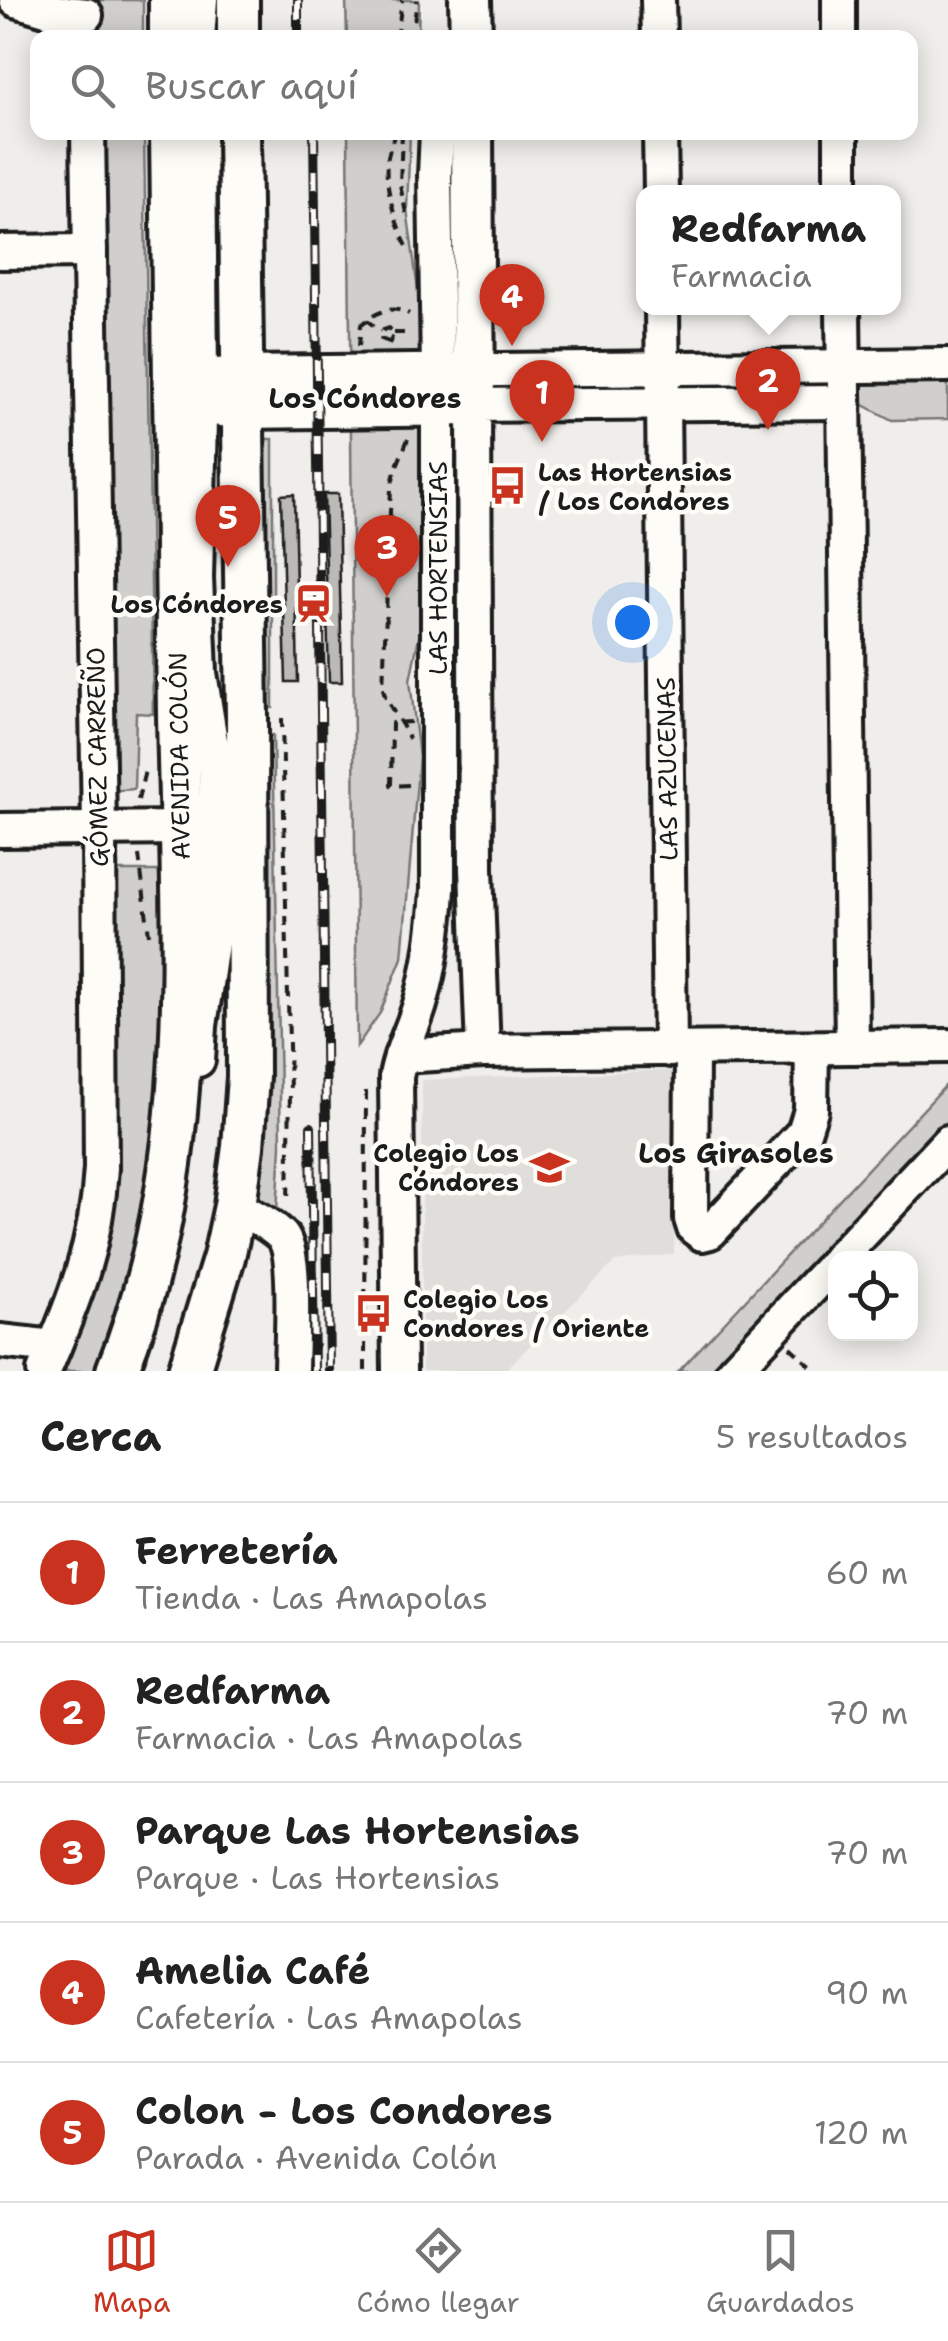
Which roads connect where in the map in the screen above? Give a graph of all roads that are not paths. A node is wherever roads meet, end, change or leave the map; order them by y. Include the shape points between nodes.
1 (16, 0) edge
2 (170, 0) edge
3 (201, 0) edge
4 (459, 0) edge
5 (470, 0) edge
6 (658, 0) edge
7 (839, 0) edge
8 (86, 17) edge
9 (170, 30) edge
10 (199, 30) edge
11 (453, 30) edge
12 (471, 30) edge
13 (659, 30) edge
14 (840, 30) edge
15 (88, 140) edge
16 (172, 140) edge
17 (199, 140) edge
18 (238, 140) edge
19 (437, 140) edge
20 (471, 140) edge
21 (660, 140) edge
22 (840, 140) edge
23 (660, 185) edge
24 (841, 185) edge
25 (90, 251) junction
26 (0, 252) edge
27 (662, 315) edge
28 (842, 315) edge
29 (843, 366) junction
30 (948, 366) edge
31 (663, 368) junction
32 (449, 391) junction
33 (215, 394) junction
34 (844, 402) junction
35 (662, 404) junction
36 (180, 828) junction
37 (98, 829) junction
38 (0, 830) edge
39 (476, 869) junction
40 (421, 1001) junction
41 (948, 1046) edge
42 (852, 1047) junction
43 (812, 1048) junction
44 (681, 1050) junction
45 (483, 1051) junction
46 (401, 1056) junction
47 (948, 1142) edge
48 (235, 1206) junction
49 (845, 1251) edge
50 (828, 1270) edge
51 (0, 1341) edge
52 (49, 1359) edge
53 (116, 1371) edge
54 (134, 1371) edge
55 (172, 1371) edge
56 (189, 1371) edge
57 (290, 1371) edge
58 (400, 1371) edge
59 (733, 1371) edge

1 - 8 street
2 - 9 main road
3 - 10 street
4 - 11 street
5 - 12 main road
6 - 13 street
7 - 14 street
15 - 25 street, GÓMEZ CARREÑO
16 - 33 main road, AVENIDA COLÓN
17 - 33 street
18 - 33 main road, AVENIDA COLÓN
19 - 32 street, LAS HORTENSIAS
20 - 32 main road, LAS HORTENSIAS
21 - 23 street
22 - 24 street
25 - 26 street
25 - 37 street, GÓMEZ CARREÑO
27 - 31 street, LAS AZUCENAS
28 - 29 street
29 - 30 street
29 - 31 street
29 - 34 street
31 - 32 street
31 - 35 street, LAS AZUCENAS
32 - 33 main road
32 - 33 street via 360,372
32 - 35 street
32 - 39 street, LAS HORTENSIAS
32 - 40 street, LAS HORTENSIAS via 438,889
33 - 36 main road, AVENIDA COLÓN
33 - 48 main road, AVENIDA COLÓN via 250,1031
33 - 54 street via 196,529 200,672 215,766 215,922 180,1216
33 - 55 street via 206,533 211,654 229,768 232,1072 210,1242
34 - 35 street
34 - 42 street
35 - 44 street, LAS AZUCENAS
36 - 37 street
36 - 53 main road, AVENIDA COLÓN via 176,1128 154,1255
37 - 38 street
37 - 52 street, GÓMEZ CARREÑO via 100,1196 84,1271
39 - 40 street, LAS HORTENSIAS via 446,958
39 - 45 street, LAS HORTENSIAS
40 - 46 street, LAS HORTENSIAS
41 - 42 street
42 - 43 street
43 - 44 street
43 - 44 street, LAS AZUCENAS via 812,1110 804,1132 702,1234 691,1218
44 - 45 street
45 - 46 street
46 - 58 street, LAS HORTENSIAS
47 - 49 street
48 - 56 main road, AVENIDA COLÓN
48 - 57 street via 288,1244
50 - 59 street
51 - 52 street

